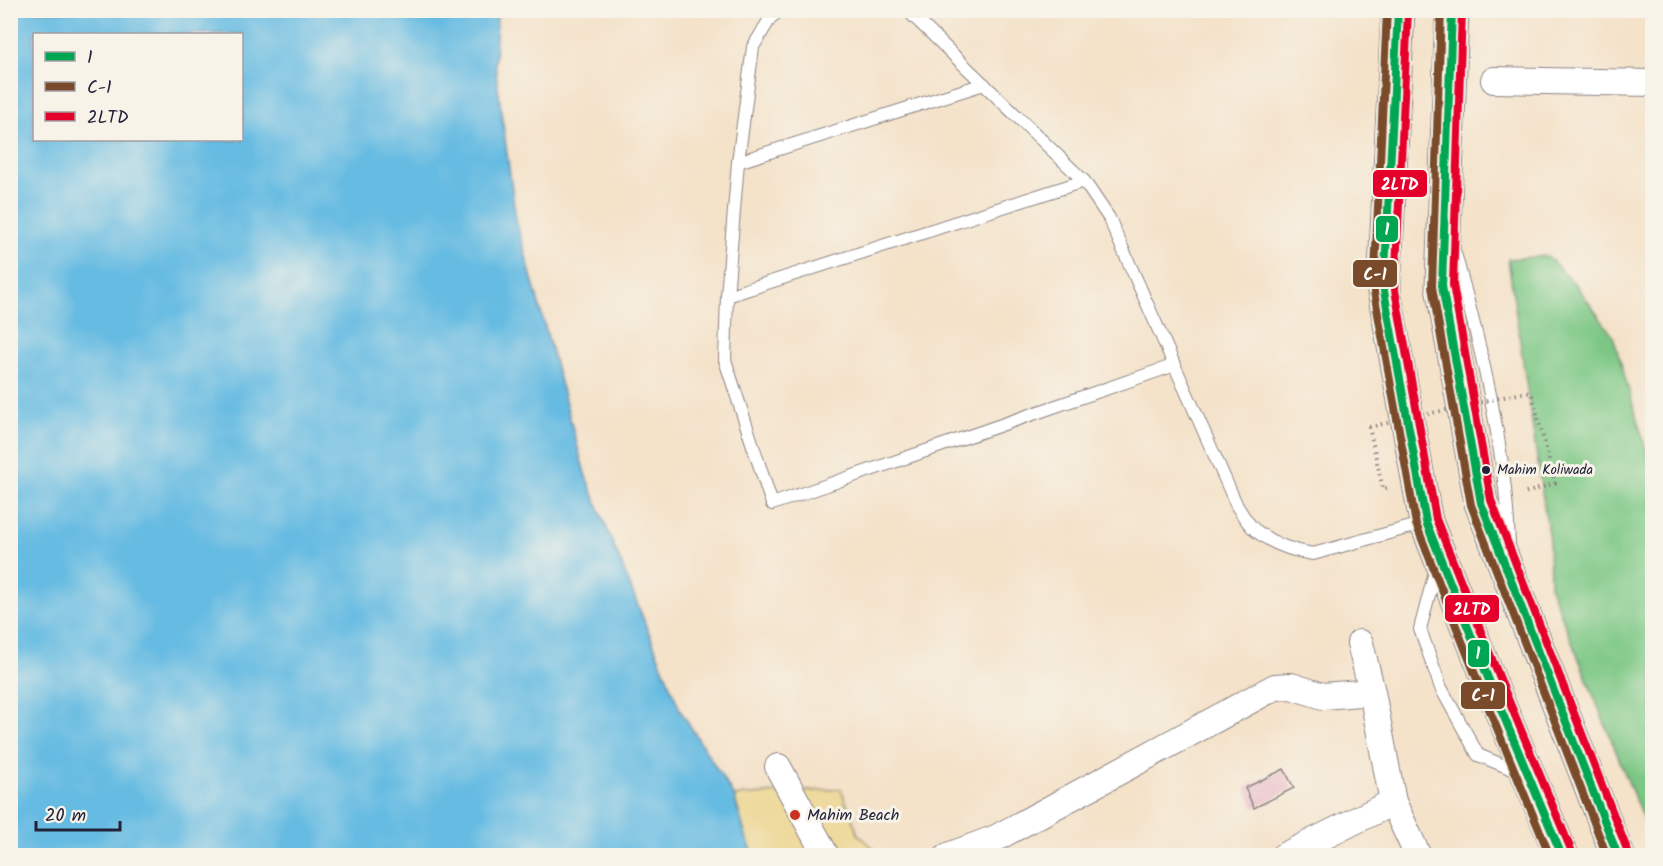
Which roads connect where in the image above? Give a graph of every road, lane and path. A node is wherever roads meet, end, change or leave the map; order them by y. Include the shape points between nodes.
1 (781, 10) edge
2 (907, 10) edge
3 (1398, 10) edge
4 (1452, 10) edge
5 (1494, 80) dead end
6 (1653, 82) edge
7 (984, 84) junction
8 (738, 162) junction
9 (1084, 181) junction
10 (1446, 217) junction
11 (727, 297) junction
12 (1175, 365) junction
13 (1383, 489) dead end
14 (1508, 499) junction
15 (1426, 522) junction
16 (1439, 554) junction
17 (1511, 581) junction
18 (1360, 643) dead end
19 (1372, 692) junction
20 (778, 767) dead end
21 (1529, 776) junction
22 (1393, 802) junction
23 (826, 855) edge
24 (948, 855) edge
25 (1284, 855) edge
26 (1418, 855) edge
27 (1562, 855) edge
28 (1618, 855) edge

1 - 8 lane via 771,17 753,47
2 - 7 lane
3 - 15 main road via 1384,291
4 - 10 main road
5 - 6 street
7 - 8 lane
7 - 9 lane
8 - 11 lane
9 - 11 lane
9 - 12 lane via 1109,218
10 - 14 lane via 1497,433
10 - 17 main road via 1442,286 1481,503
11 - 12 lane via 725,360 772,504
12 - 15 lane via 1237,506 1254,530 1296,552 1313,554
13 - 14 path, bridge via 1369,427 1531,391 1555,483
14 - 17 lane
15 - 16 main road
16 - 21 main road
16 - 21 lane via 1420,629 1441,688 1478,755
17 - 28 main road
18 - 19 street
19 - 22 street
19 - 24 street via 1323,696 1291,686 1275,687 996,838
20 - 23 street
21 - 27 main road
22 - 25 street
22 - 26 street

